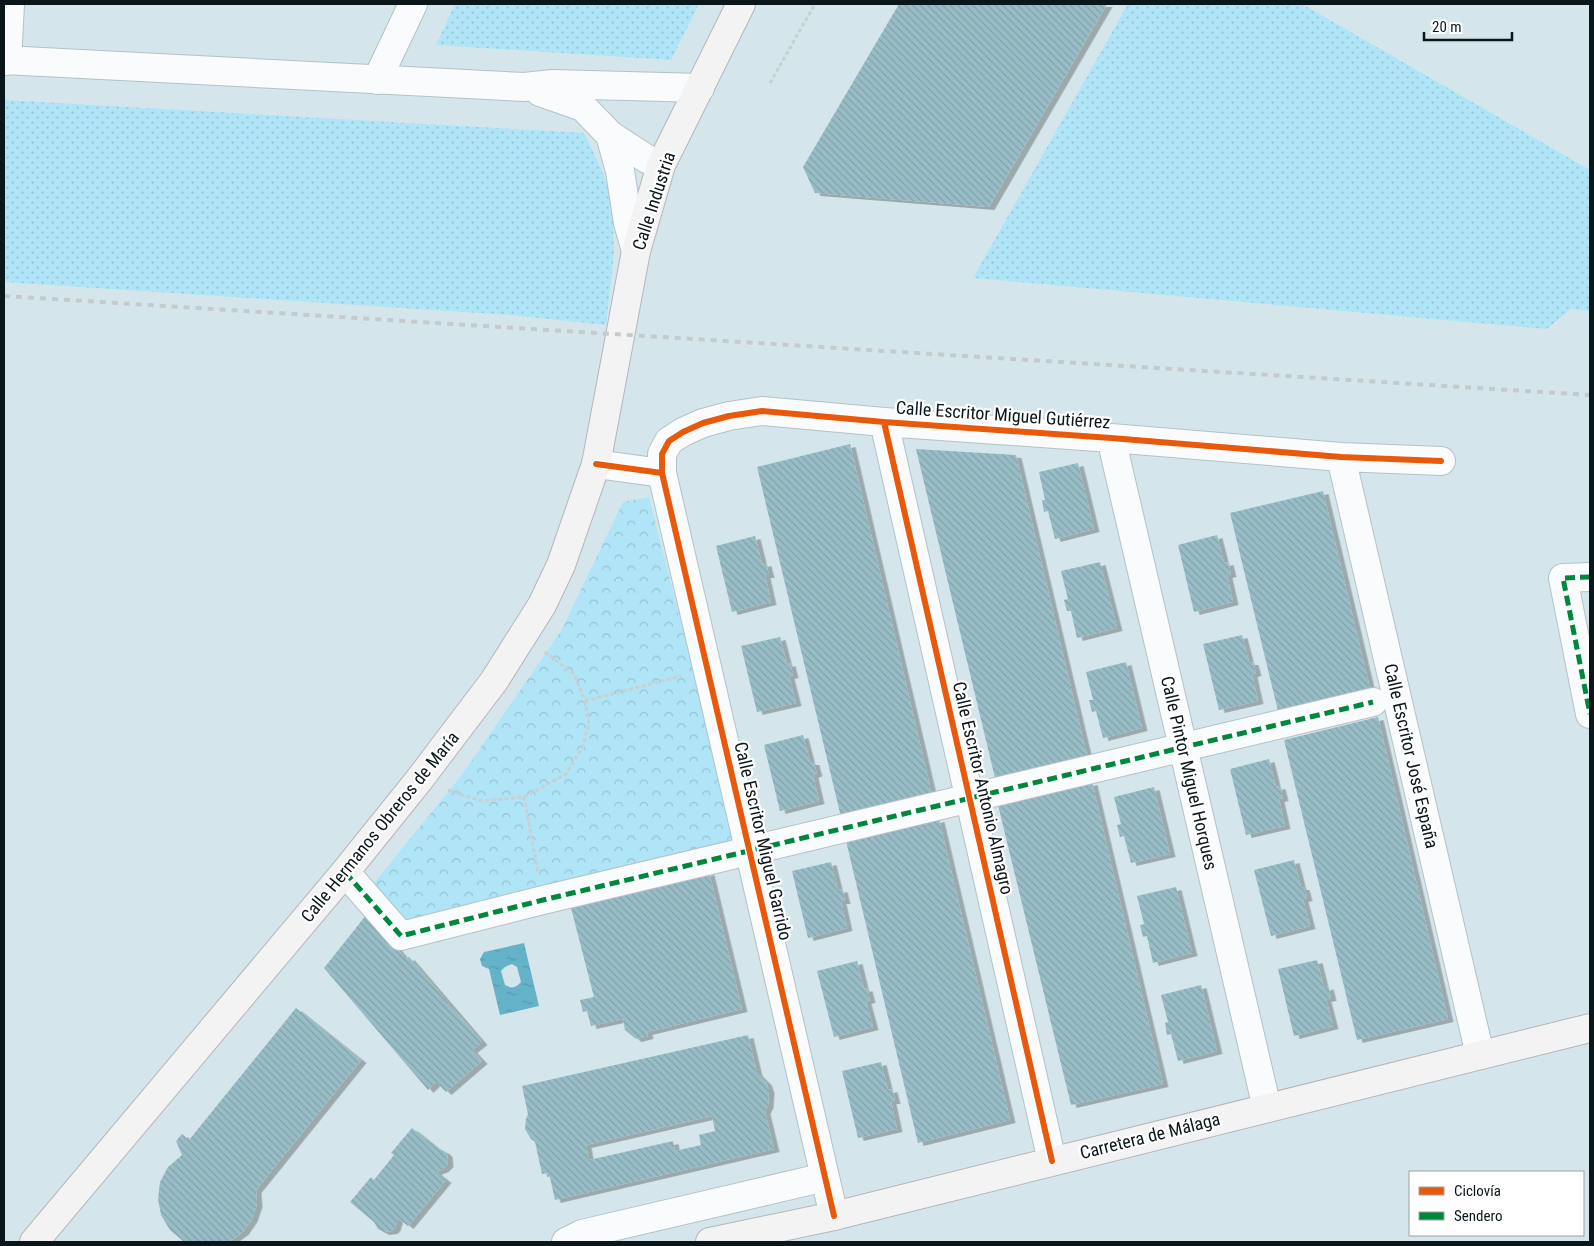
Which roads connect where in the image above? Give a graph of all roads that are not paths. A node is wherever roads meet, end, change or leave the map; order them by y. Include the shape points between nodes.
1 (10, 4) edge
2 (414, 4) edge
3 (741, 4) edge
4 (6, 61) edge
5 (377, 80) junction
6 (524, 87) junction
7 (700, 88) junction
8 (610, 135) junction
9 (662, 165) junction
10 (636, 251) junction
11 (618, 352) joint
12 (884, 422) junction
13 (1111, 438) junction
14 (1341, 457) junction
15 (1441, 461) dead end
16 (596, 464) junction
17 (662, 473) junction
18 (1590, 577) edge
19 (1373, 702) dead end
20 (1590, 714) edge
21 (1183, 747) junction
22 (970, 799) junction
23 (750, 851) junction
24 (345, 872) junction
25 (1590, 1028) edge
26 (1480, 1055) junction
27 (1267, 1108) junction
28 (1052, 1160) junction
29 (825, 1177) junction
30 (834, 1216) junction
31 (34, 1242) edge
32 (566, 1242) edge
33 (710, 1242) edge

1 - 4 street
2 - 5 street
3 - 7 main road, Calle Industria
4 - 5 street
5 - 6 street
6 - 7 street via 553,84
6 - 8 street via 583,106
7 - 9 main road, Calle Industria
8 - 9 street
8 - 10 street
9 - 10 main road, Calle Industria
10 - 11 main road, Calle Industria
11 - 16 main road, Calle Hermanos Obreros de María
12 - 13 street, Calle Escritor Miguel Gutiérrez
12 - 17 street, Calle Escritor Miguel Gutiérrez via 762,411 729,416 703,423 669,441 662,454
12 - 22 street, Calle Escritor Antonio Almagro
13 - 14 street, Calle Escritor Miguel Gutiérrez
13 - 21 street, Calle Pintor Miguel Horques
14 - 15 street, Calle Escritor Miguel Gutiérrez
14 - 26 street, Calle Escritor José España
16 - 17 street
16 - 24 main road, Calle Hermanos Obreros de María via 561,565 523,637 494,681
17 - 23 street, Calle Escritor Miguel Garrido
18 - 20 street via 1563,578
19 - 21 street
21 - 22 street
21 - 27 street, Calle Pintor Miguel Horques
22 - 23 street
22 - 28 street, Calle Escritor Antonio Almagro
23 - 24 street via 401,936
23 - 29 street, Calle Escritor Miguel Garrido
24 - 31 main road, Calle Hermanos Obreros de María
25 - 26 main road, Carretera de Málaga
26 - 27 main road, Carretera de Málaga
27 - 28 main road, Carretera de Málaga
28 - 30 main road, Carretera de Málaga
29 - 30 street, Calle Escritor Miguel Garrido
29 - 32 street via 582,1234
30 - 33 main road, Carretera de Málaga

